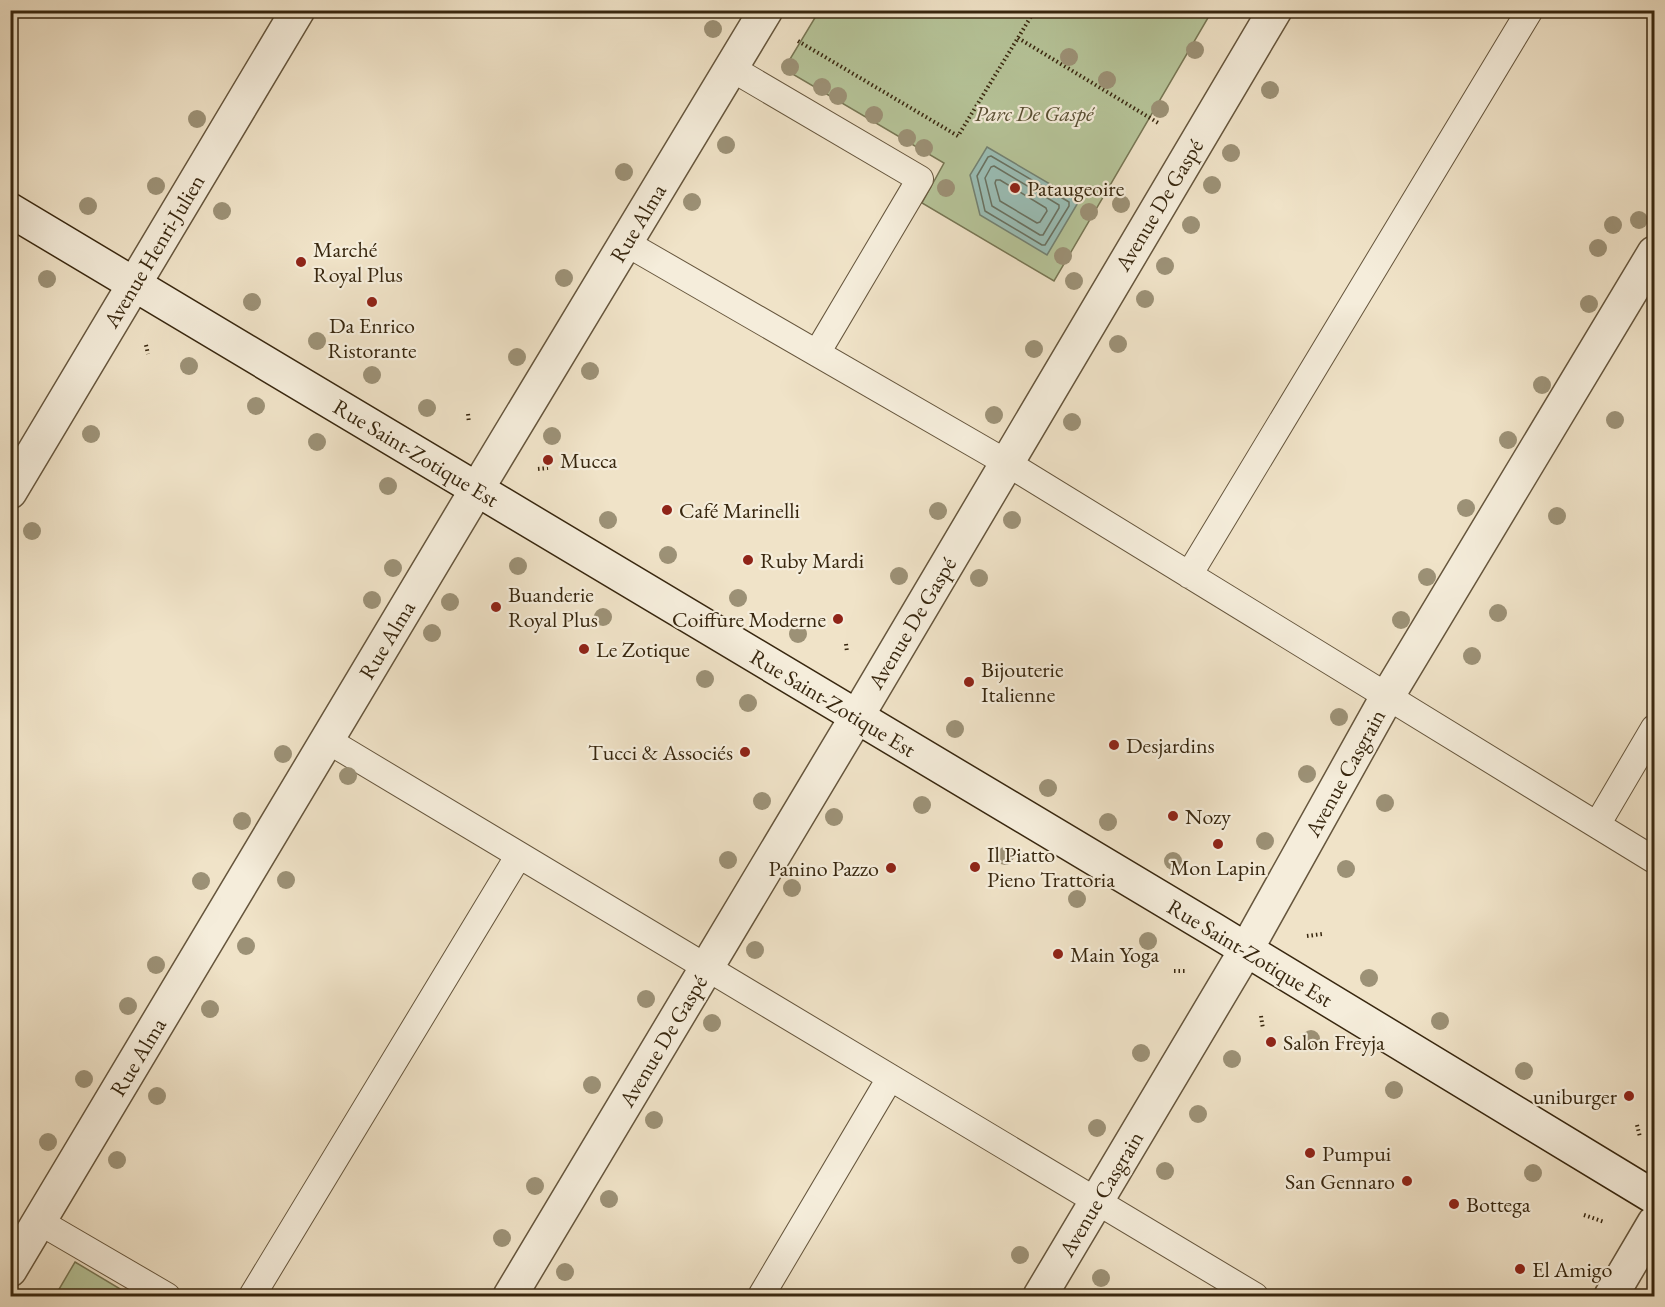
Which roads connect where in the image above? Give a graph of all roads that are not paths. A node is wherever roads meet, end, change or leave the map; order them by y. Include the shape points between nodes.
1 (298, 10) edge
2 (766, 10) edge
3 (1275, 10) edge
4 (1530, 10) edge
5 (731, 68) junction
6 (10, 210) edge
7 (626, 243) junction
8 (1654, 253) edge
9 (134, 284) junction
10 (817, 353) junction
11 (1006, 463) junction
12 (477, 489) junction
13 (10, 492) edge
14 (1189, 575) junction
15 (1388, 697) junction
16 (856, 718) junction
17 (1654, 728) edge
18 (327, 740) junction
19 (1597, 825) junction
20 (519, 855) junction
21 (1654, 861) edge
22 (1246, 950) junction
23 (707, 968) junction
24 (890, 1077) junction
25 (1654, 1197) edge
26 (1096, 1202) junction
27 (40, 1222) junction
28 (1654, 1223) edge
29 (10, 1270) edge
30 (167, 1296) edge
31 (252, 1296) edge
32 (510, 1296) edge
33 (761, 1296) edge
34 (1040, 1296) edge
35 (1255, 1296) edge
36 (1611, 1296) edge

1 - 9 street, Avenue Henri-Julien
2 - 5 street, Rue Alma
3 - 11 street, Avenue De Gaspé
4 - 14 lane
5 - 7 street, Rue Alma
5 - 10 lane via 920,179
6 - 9 street, Rue Saint-Zotique Est
7 - 10 lane
7 - 12 street, Rue Alma
8 - 15 street, Avenue Casgrain
9 - 12 street, Rue Saint-Zotique Est
9 - 13 street, Avenue Henri-Julien
10 - 11 lane
11 - 14 lane
11 - 16 street, Avenue De Gaspé
12 - 16 street, Rue Saint-Zotique Est
12 - 18 street, Rue Alma
14 - 15 lane
15 - 19 lane
15 - 22 street, Avenue Casgrain
16 - 22 street, Rue Saint-Zotique Est
16 - 23 street, Avenue De Gaspé
17 - 19 lane
18 - 20 lane
18 - 27 street, Rue Alma
19 - 21 lane
20 - 23 lane
20 - 31 lane
22 - 25 street, Rue Saint-Zotique Est
22 - 26 street, Avenue Casgrain
23 - 24 lane
23 - 32 street, Avenue De Gaspé
24 - 26 lane
24 - 33 lane
26 - 34 street, Avenue Casgrain
26 - 35 lane
27 - 29 street, Rue Alma
27 - 30 lane
28 - 36 street

